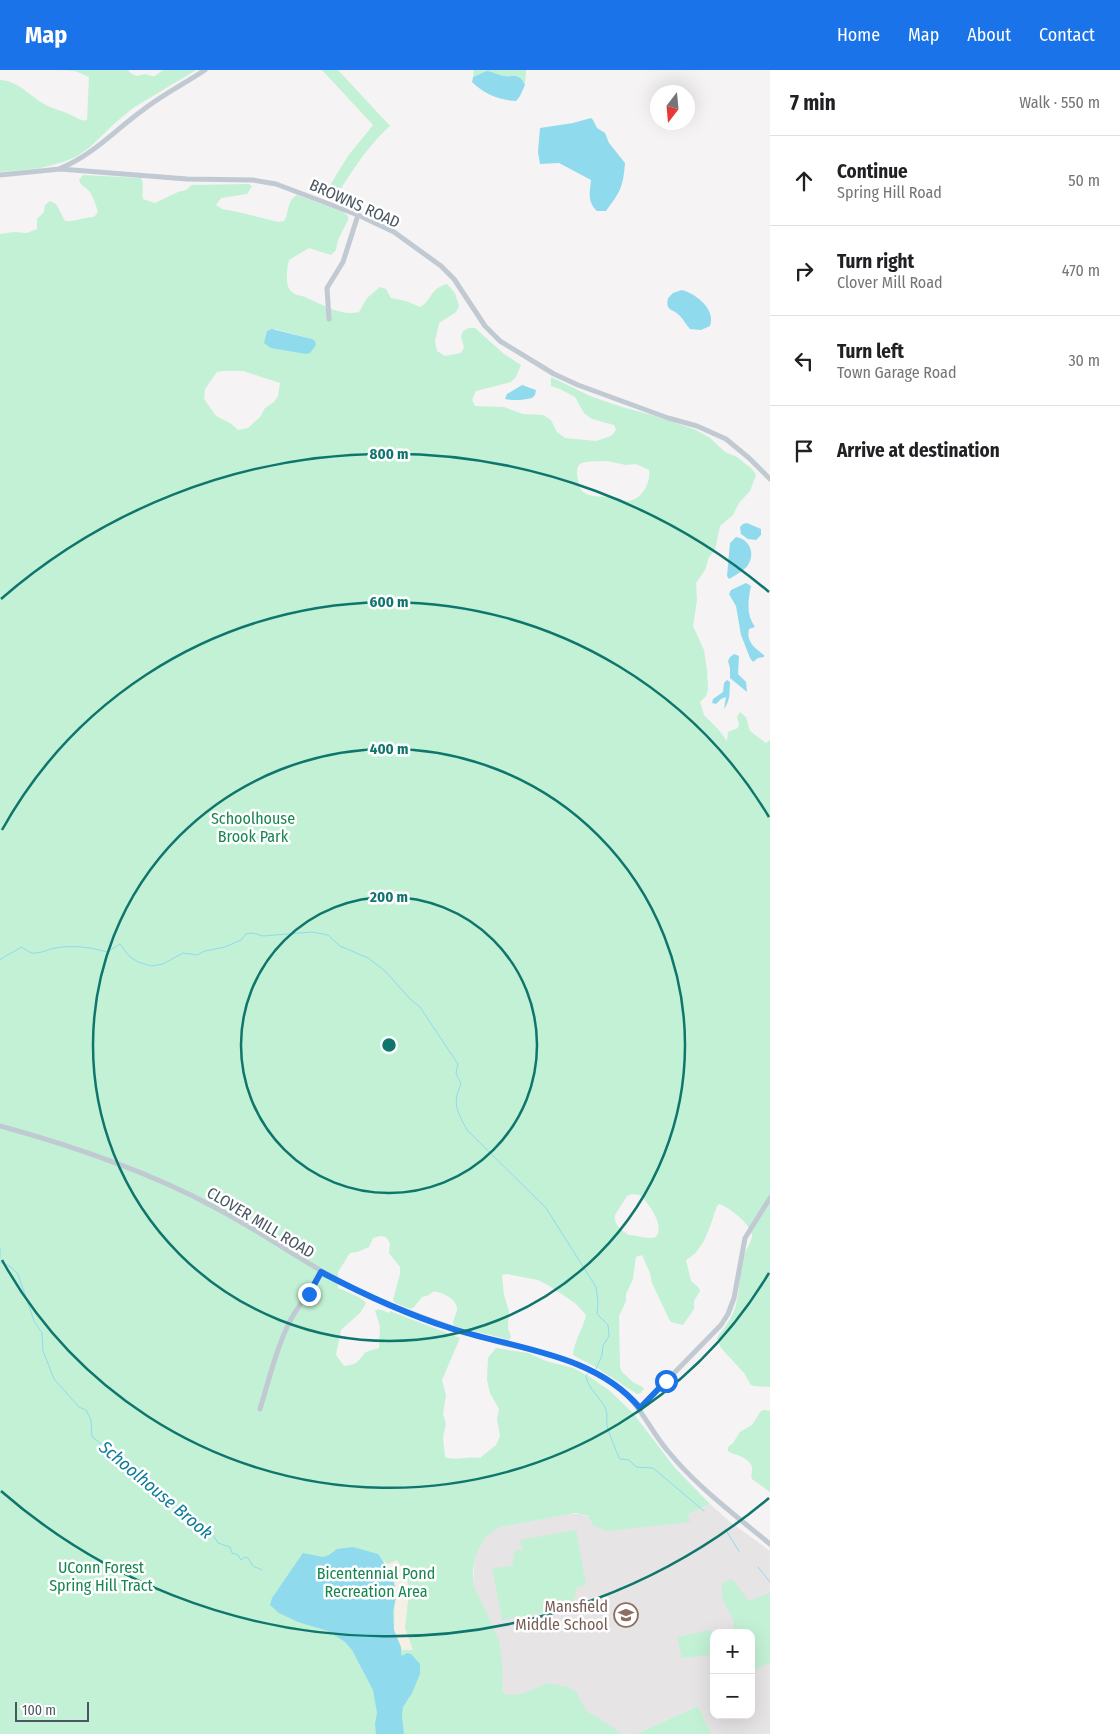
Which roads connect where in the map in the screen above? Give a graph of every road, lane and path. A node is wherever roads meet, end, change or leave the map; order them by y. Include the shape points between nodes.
1 (204, 70) edge
2 (60, 169) junction
3 (0, 175) edge
4 (358, 215) junction
5 (328, 319) dead end
6 (770, 478) edge
7 (0, 1126) edge
8 (770, 1198) edge
9 (321, 1272) junction
10 (640, 1408) junction
11 (260, 1410) dead end
12 (770, 1544) edge

1 - 2 street via 143,109 98,148
2 - 3 street, BROWNS ROAD
2 - 4 street, BROWNS ROAD via 187,179 264,181
4 - 5 street via 343,262 327,288
4 - 6 street, BROWNS ROAD via 394,232 441,266 454,279 485,326 500,341 578,385 726,439
7 - 9 street, CLOVER MILL ROAD via 54,1142 185,1192
8 - 10 street via 745,1238 728,1314
9 - 10 street, CLOVER MILL ROAD via 363,1294 450,1328 589,1369 616,1385
9 - 11 street via 285,1332
10 - 12 street, CLOVER MILL ROAD via 668,1451 690,1475

